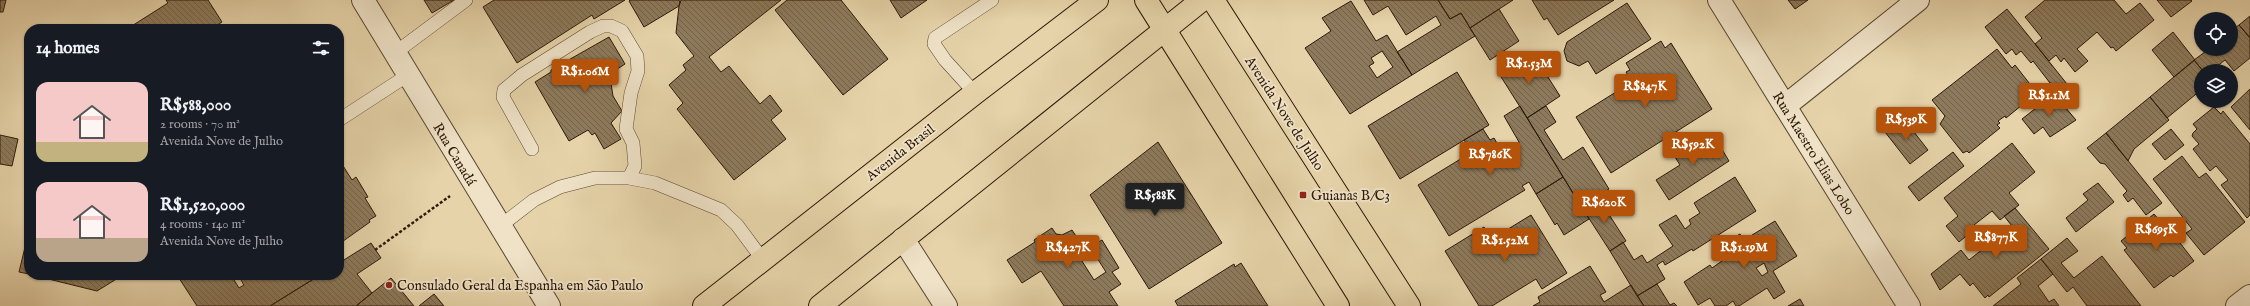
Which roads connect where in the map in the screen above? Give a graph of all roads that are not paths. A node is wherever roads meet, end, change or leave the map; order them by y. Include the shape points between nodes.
1 (363, 0) edge
2 (466, 0) edge
3 (992, 0) edge
4 (1097, 0) edge
5 (1146, 0) edge
6 (1202, 0) edge
7 (1213, 0) edge
8 (1719, 0) edge
9 (1918, 0) edge
10 (1164, 29) junction
11 (395, 54) junction
12 (408, 75) junction
13 (975, 92) junction
14 (1785, 106) junction
15 (344, 117) edge
16 (532, 149) dead end
17 (629, 178) junction
18 (500, 227) junction
19 (903, 239) junction
20 (763, 260) junction
21 (2250, 296) edge
22 (549, 306) edge
23 (704, 306) edge
24 (820, 306) edge
25 (946, 306) edge
26 (1338, 306) edge
27 (1409, 306) edge
28 (1909, 306) edge
29 (2237, 306) edge

1 - 11 street, Rua Canadá
2 - 11 lane
3 - 13 lane via 935,38 934,44 945,60
4 - 13 main road, Avenida Brasil
5 - 10 main road
6 - 10 main road
7 - 27 main road, Avenida Nove de Julho
8 - 14 street, Rua Maestro Elias Lobo
9 - 14 street
10 - 19 main road
10 - 26 main road
11 - 12 street, Rua Canadá
12 - 15 lane
12 - 18 street, Rua Canadá
13 - 20 main road, Avenida Brasil
14 - 28 street, Rua Maestro Elias Lobo
16 - 17 lane via 503,97 504,90 522,75 590,32 603,26 611,26 622,31 637,56 638,71 631,93 626,129 633,143 635,166
17 - 18 lane via 595,178 560,187 534,200
17 - 20 lane via 655,183 721,210 737,225
18 - 22 street, Rua Canadá
19 - 24 main road
19 - 25 street
20 - 23 main road, Avenida Brasil
21 - 29 street

